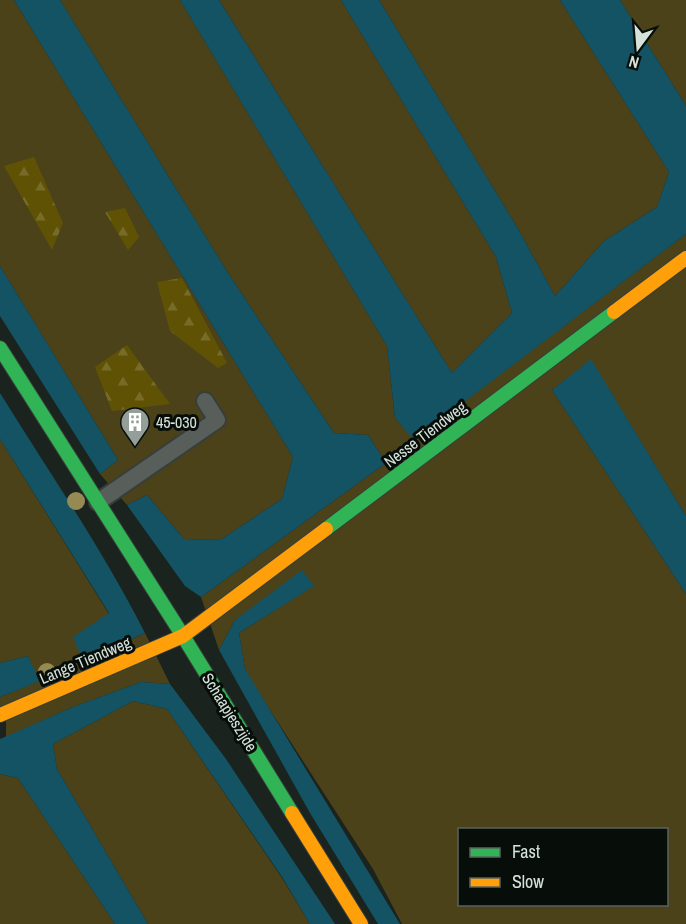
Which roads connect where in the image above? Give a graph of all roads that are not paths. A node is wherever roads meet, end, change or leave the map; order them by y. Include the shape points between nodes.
1 (686, 258) edge
2 (0, 348) edge
3 (205, 401) dead end
4 (98, 502) junction
5 (183, 636) junction
6 (0, 715) edge
7 (361, 924) edge

1 - 5 street, Nesse Tiendweg
2 - 4 street, Schaapjeszijde
3 - 4 lane via 217,420
4 - 5 street, Schaapjeszijde
5 - 6 street, Lange Tiendweg
5 - 7 street, Schaapjeszijde

